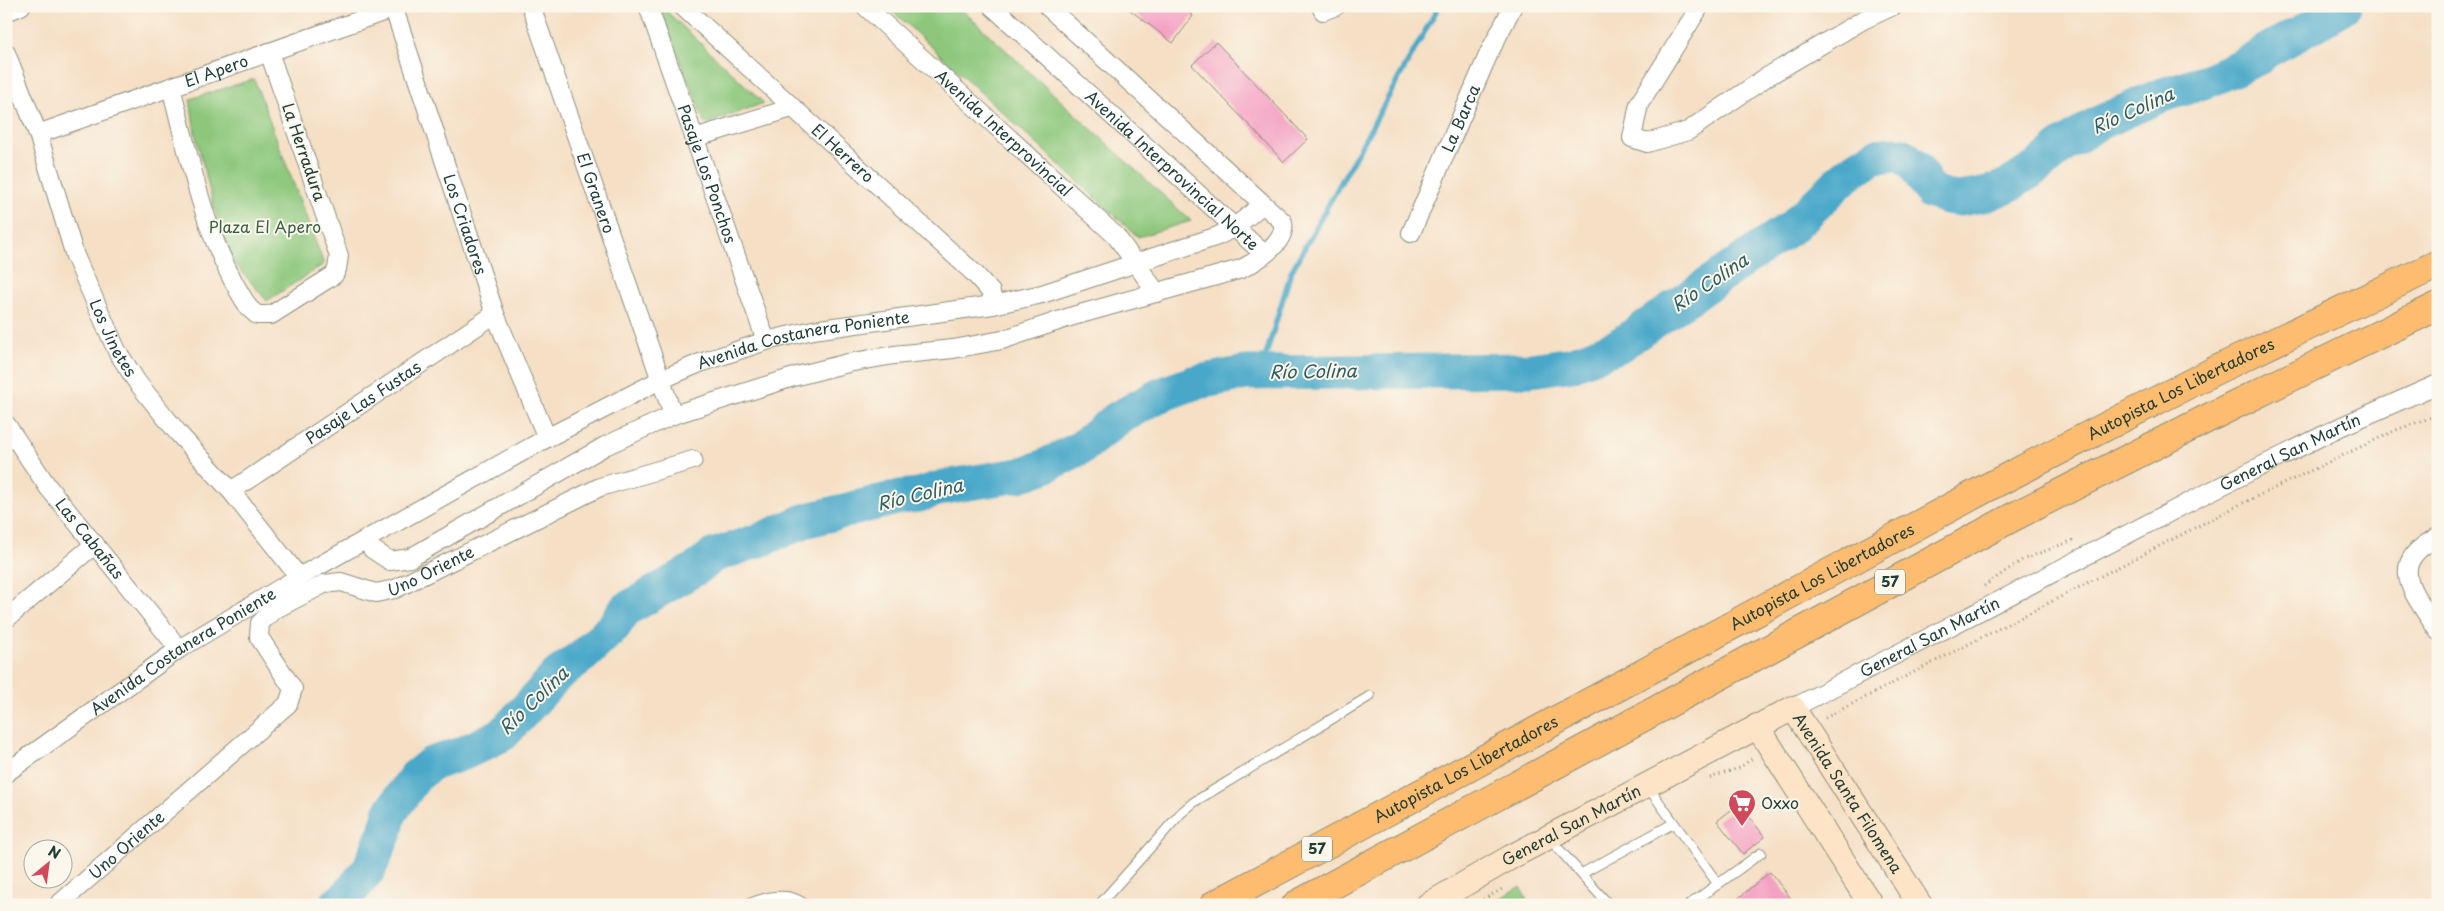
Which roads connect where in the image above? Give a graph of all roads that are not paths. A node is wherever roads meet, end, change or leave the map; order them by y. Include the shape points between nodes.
1 (21, 6) edge
2 (531, 6) edge
3 (648, 6) edge
4 (682, 6) edge
5 (865, 6) edge
6 (992, 6) edge
7 (1047, 6) edge
8 (1513, 6) edge
9 (1700, 6) edge
10 (1892, 6) edge
11 (393, 7) edge
12 (6, 12) edge
13 (269, 52) junction
14 (6, 53) edge
15 (171, 87) junction
16 (792, 108) junction
17 (38, 134) junction
18 (694, 138) junction
19 (1263, 204) junction
20 (1235, 227) junction
21 (1410, 232) dead end
22 (1264, 254) junction
23 (1137, 263) junction
24 (2438, 264) edge
25 (1157, 293) junction
26 (993, 305) junction
27 (2438, 306) edge
28 (495, 314) junction
29 (766, 342) junction
30 (660, 380) junction
31 (2438, 384) edge
32 (674, 415) junction
33 (6, 424) edge
34 (547, 438) junction
35 (693, 460) dead end
36 (230, 491) junction
37 (2438, 537) edge
38 (367, 541) junction
39 (95, 544) junction
40 (299, 577) junction
41 (6, 619) edge
42 (2438, 631) edge
43 (180, 648) junction
44 (1370, 696) dead end
45 (1793, 708) junction
46 (1757, 726) junction
47 (6, 773) edge
48 (1647, 785) junction
49 (1674, 823) junction
50 (1548, 837) junction
51 (1762, 853) dead end
52 (1581, 874) junction
53 (1718, 884) junction
54 (58, 905) edge
55 (746, 905) edge
56 (806, 905) edge
57 (1099, 905) edge
58 (1214, 905) edge
59 (1296, 905) edge
60 (1428, 905) edge
61 (1608, 905) edge
62 (1688, 905) edge
63 (1871, 905) edge
64 (1920, 905) edge

1 - 12 street
2 - 30 street, El Granero
3 - 18 street, Pasaje Los Ponchos
4 - 16 street, El Herrero
5 - 23 street, Avenida Interprovincial via 1116,236
6 - 20 street, Avenida Interprovincial Norte
7 - 19 street, Avenida Interprovincial Norte
8 - 21 street, La Barca
9 - 10 street via 1639,104 1632,138 1648,143 1688,131 1765,78
11 - 13 street, El Apero
11 - 28 street, Los Criadores
13 - 15 street, El Apero
13 - 15 street, La Herradura via 339,256 334,275 271,315 257,314 249,308 218,254 197,190
14 - 17 street, Los Jinetes
15 - 17 street, El Apero
16 - 18 street
16 - 26 street, El Herrero via 975,274 991,292
17 - 36 street, Los Jinetes via 75,256 117,351 136,382
18 - 29 street, Pasaje Los Ponchos
19 - 20 street, Avenida Costanera Poniente
19 - 22 street, Avenida Interprovincial Norte via 1283,222 1284,229 1282,238
20 - 22 street, Avenida Interprovincial Norte
20 - 23 street, Avenida Costanera Poniente via 1218,236
22 - 25 street, Avenida Costanera Poniente via 1241,269
23 - 25 street, Avenida Interprovincial
23 - 26 street, Avenida Costanera Poniente via 1074,284
24 - 58 highway, Autopista Los Libertadores / 57 via 2206,376 1992,485
25 - 32 street, Avenida Costanera Poniente via 1002,340 848,363
26 - 29 street, Avenida Costanera Poniente via 840,325
27 - 59 highway, 57 via 2234,404 2013,517
28 - 34 street, Los Criadores
28 - 36 street, Pasaje Las Fustas
29 - 30 street, Avenida Costanera Poniente via 700,363
30 - 32 street, El Granero
30 - 34 street, Avenida Costanera Poniente
31 - 45 street, General San Martín via 2342,426 2185,504
32 - 38 street, Avenida Costanera Poniente via 605,446 410,558 390,561 372,549
33 - 39 street, Las Cabañas via 48,487
34 - 38 street, Avenida Costanera Poniente
35 - 54 street, Uno Oriente via 600,487 395,589 376,593 341,582 324,584 274,610 260,623 259,637 293,689 288,704
36 - 40 street, Los Jinetes
37 - 42 street via 2418,548 2407,568 2409,583
38 - 40 street, Avenida Costanera Poniente
39 - 41 street
39 - 43 street, Las Cabañas
40 - 43 street, Avenida Costanera Poniente
43 - 47 street, Avenida Costanera Poniente
44 - 57 lane via 1181,812
45 - 46 street, General San Martín
45 - 64 street, Avenida Santa Filomena
46 - 48 street, General San Martín
46 - 63 street
48 - 49 lane
48 - 50 street, General San Martín
49 - 52 lane
49 - 53 lane
50 - 52 lane
50 - 60 street, General San Martín
51 - 53 lane
52 - 61 lane
53 - 62 lane
55 - 56 lane via 776,896

